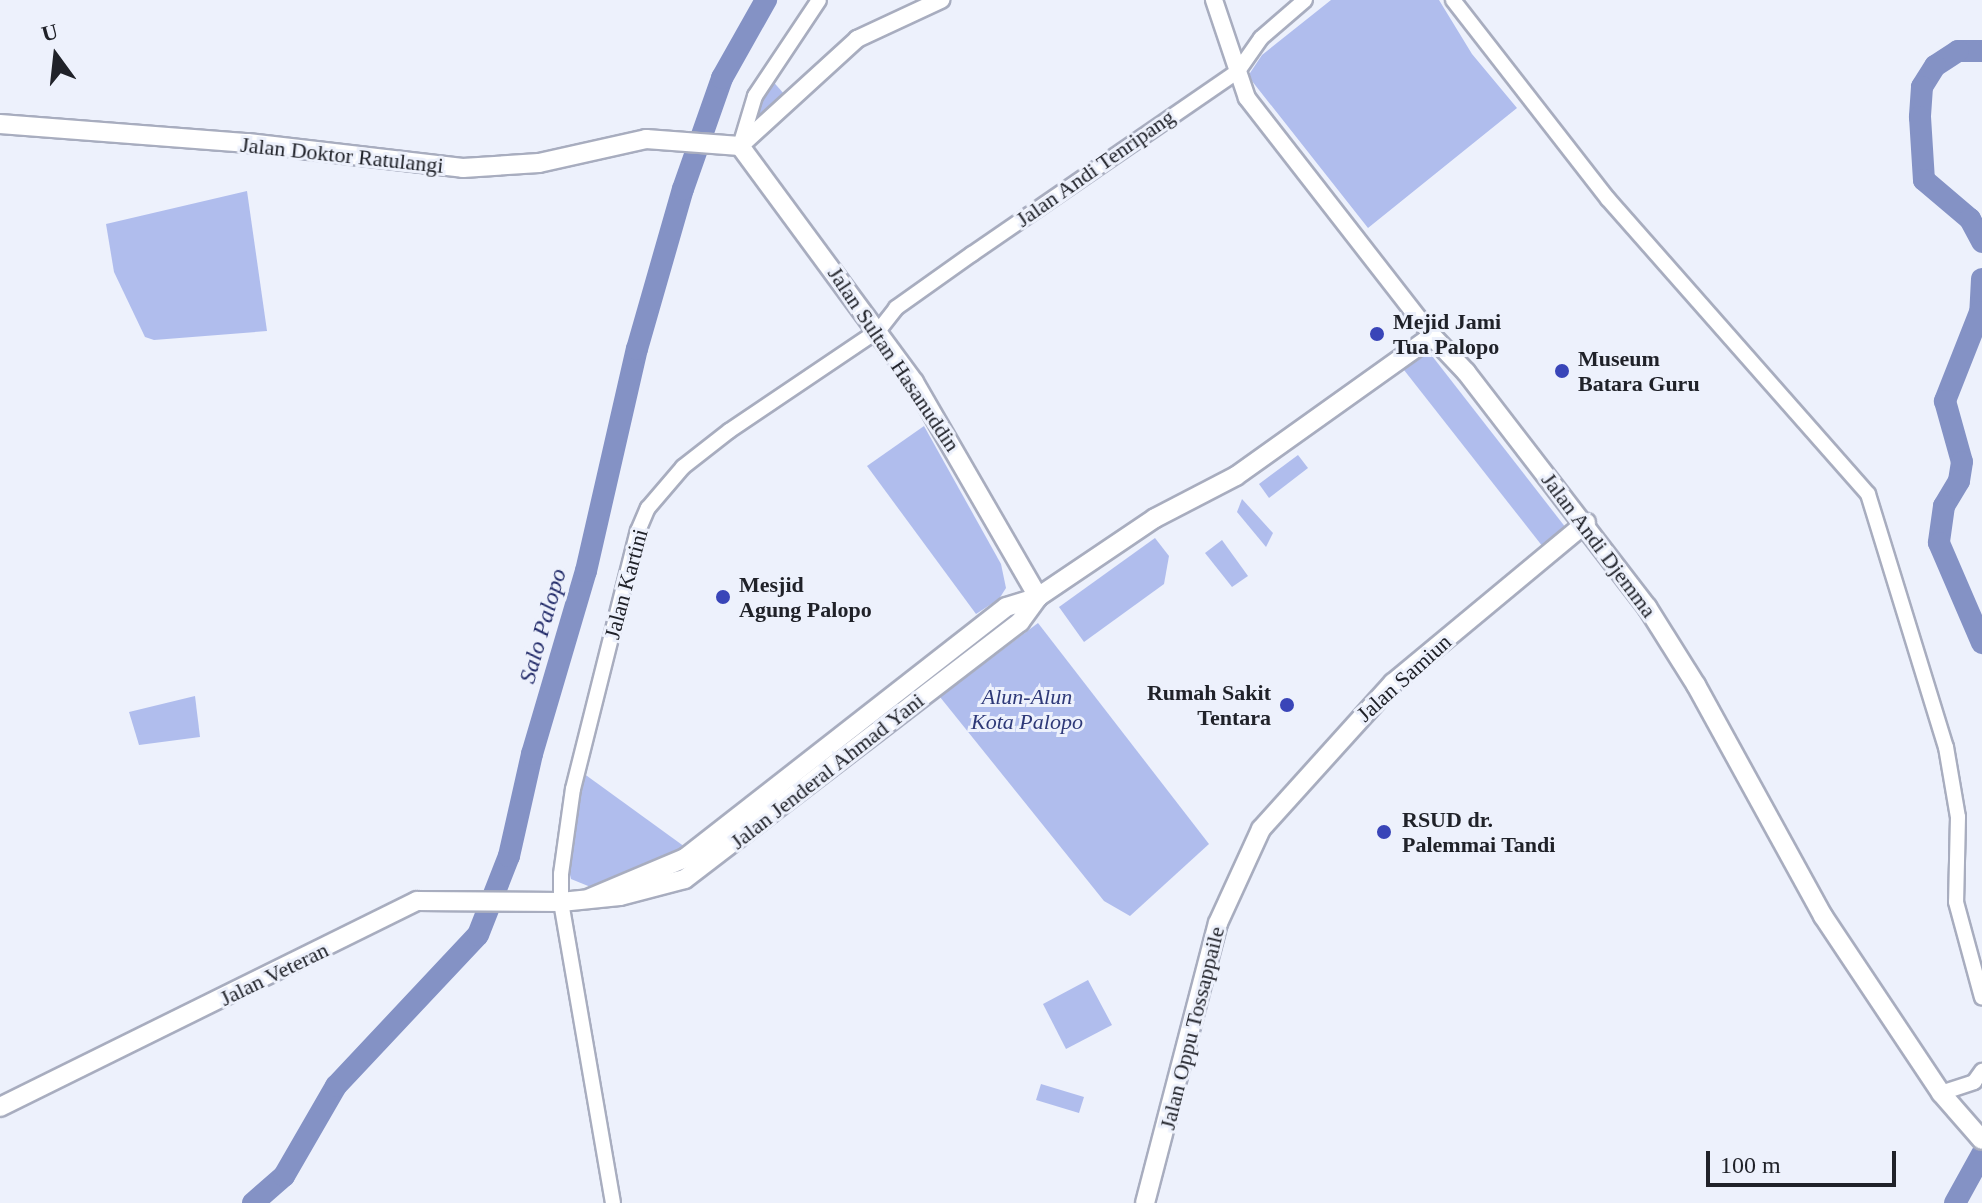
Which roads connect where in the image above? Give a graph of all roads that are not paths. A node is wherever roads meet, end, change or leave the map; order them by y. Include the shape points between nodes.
1 (819, 0) edge
2 (941, 0) edge
3 (1214, 0) edge
4 (1305, 0) edge
5 (1453, 0) edge
6 (1238, 71) junction
7 (0, 124) edge
8 (733, 148) junction
9 (879, 330) junction
10 (1432, 336) junction
11 (1586, 523) junction
12 (1038, 597) junction
13 (877, 709) junction
14 (890, 724) junction
15 (750, 803) junction
16 (763, 820) junction
17 (1246, 857) joint
18 (590, 898) junction
19 (561, 902) junction
20 (1982, 998) edge
21 (1982, 1071) edge
22 (1941, 1093) junction
23 (0, 1107) edge
24 (1972, 1134) edge
25 (1982, 1156) edge
26 (613, 1203) edge
27 (1145, 1203) edge

1 - 8 street via 755,96
2 - 8 main road via 857,39
3 - 6 main road, Jalan Andi Djemma
4 - 6 street, Jalan Andi Tenripang via 1261,38
5 - 20 street via 1590,177 1868,494 1946,747 1958,817 1956,902
6 - 9 street, Jalan Andi Tenripang via 896,308
6 - 10 main road, Jalan Andi Djemma via 1247,98
7 - 8 main road, Jalan Doktor Ratulangi via 489,169 556,160 630,141
8 - 9 main road, Jalan Sultan Hasanuddin
9 - 12 main road, Jalan Sultan Hasanuddin via 960,455
9 - 19 street, Jalan Kartini via 695,457 648,508 573,789
10 - 11 main road, Jalan Andi Djemma
10 - 12 main road, Jalan Jenderal Ahmad Yani via 1236,476 1155,518
11 - 17 main road, Jalan Samiun via 1373,702 1261,829
11 - 22 main road, Jalan Andi Djemma via 1677,652 1823,916
12 - 13 main road, Jalan Jenderal Ahmad Yani via 1006,607
12 - 14 main road, Jalan Jenderal Ahmad Yani via 1028,616
13 - 14 main road
13 - 15 main road, Jalan Jenderal Ahmad Yani
14 - 16 main road, Jalan Jenderal Ahmad Yani
15 - 16 main road
15 - 18 main road, Jalan Jenderal Ahmad Yani via 685,858
16 - 18 main road, Jalan Jenderal Ahmad Yani via 685,879 646,891
17 - 27 main road, Jalan Oppu Tossappaile via 1218,923
18 - 19 main road, Jalan Jenderal Ahmad Yani
19 - 23 main road, Jalan Veteran via 472,905 426,900 405,906
19 - 26 street, Jalan Kartini
21 - 22 street via 1974,1082
22 - 24 main road, Jalan Andi Djemma
24 - 25 main road

